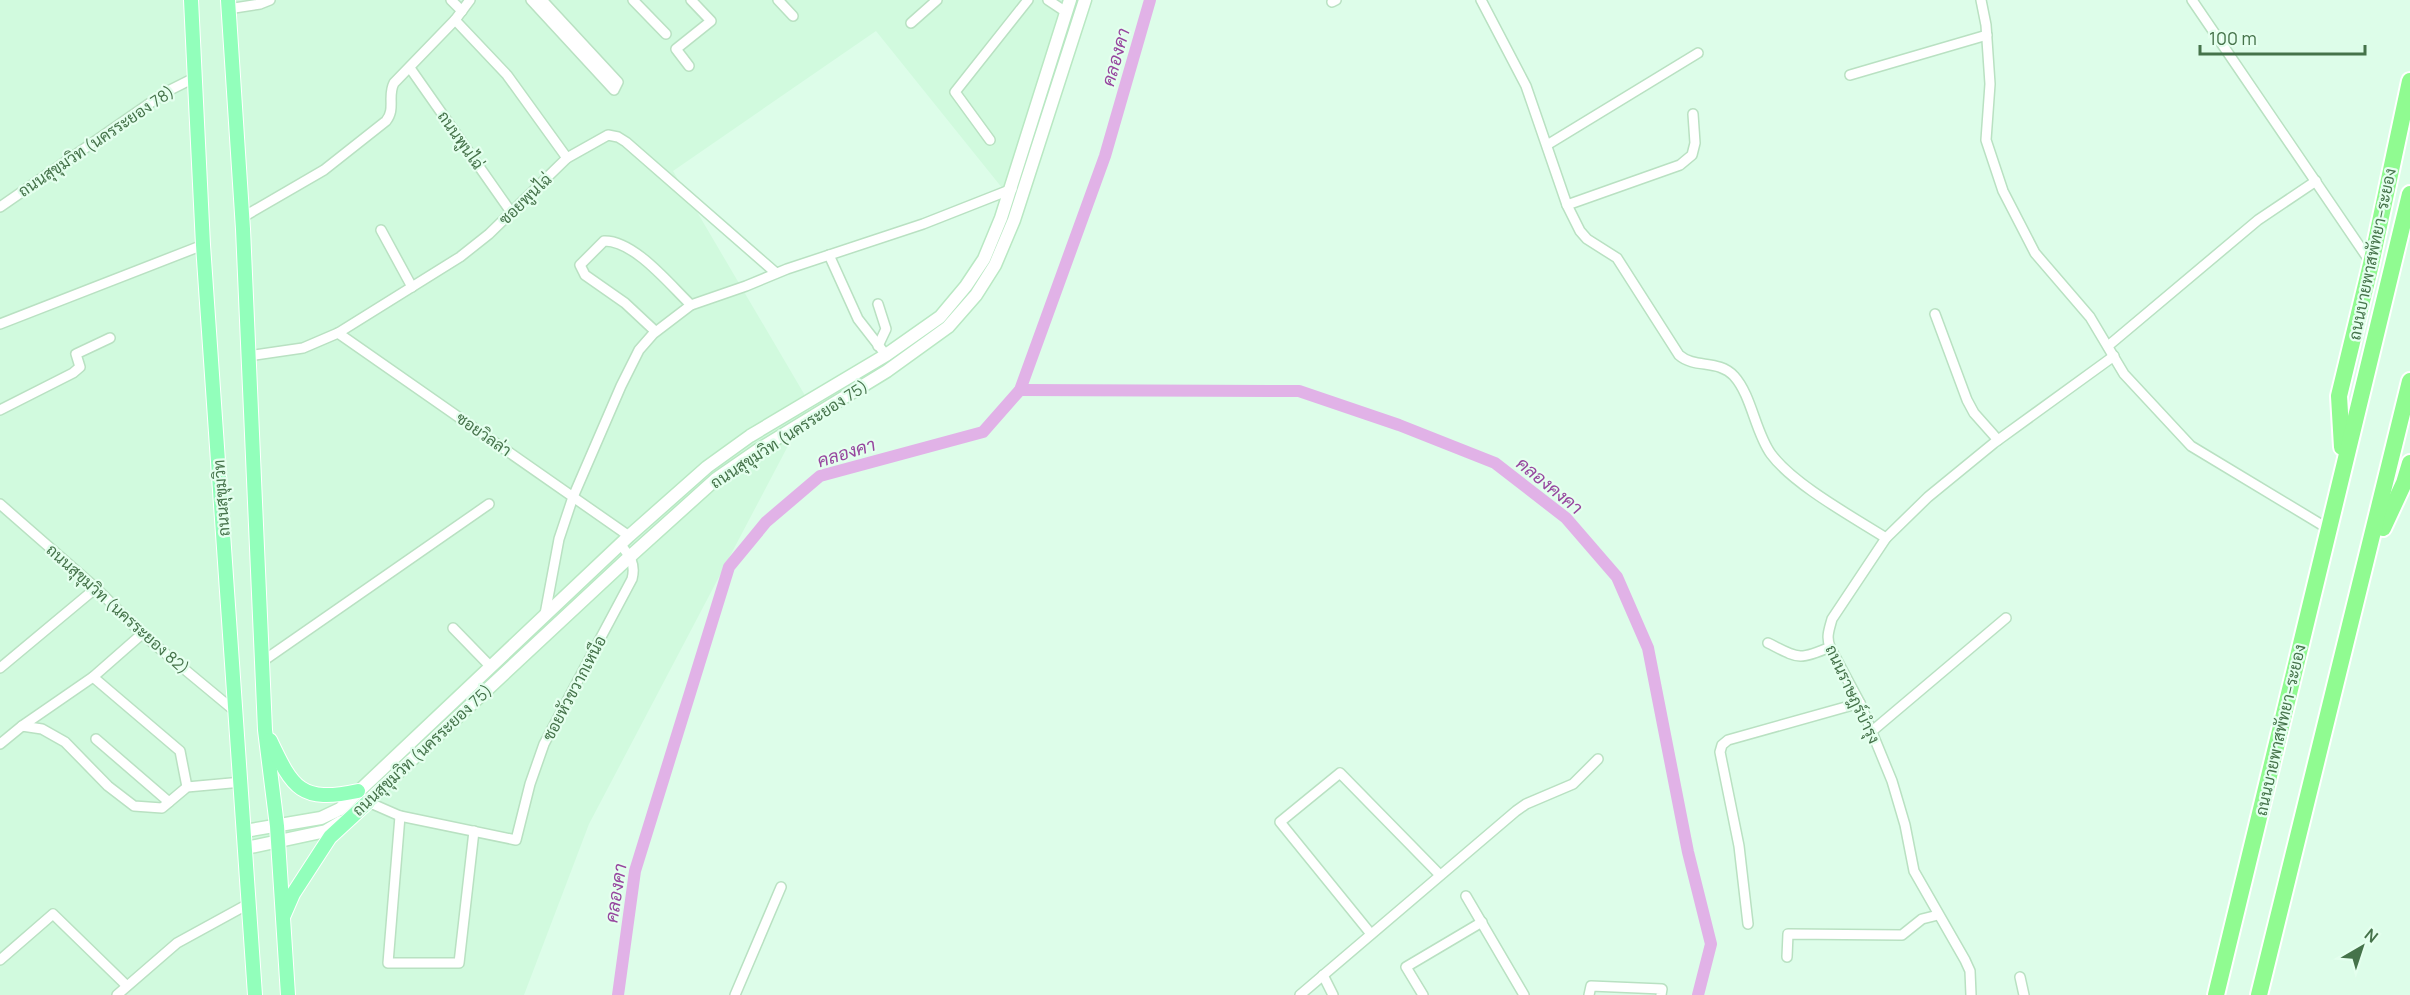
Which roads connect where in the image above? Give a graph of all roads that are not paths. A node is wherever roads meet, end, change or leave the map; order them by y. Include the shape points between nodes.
1 (191, 0) edge
2 (270, 0) edge
3 (451, 0) edge
4 (470, 0) edge
5 (531, 0) edge
6 (633, 0) edge
7 (691, 0) edge
8 (778, 0) edge
9 (937, 0) edge
10 (1028, 0) edge
11 (1048, 0) edge
12 (1085, 0) edge
13 (1481, 0) edge
14 (1982, 0) edge
15 (2193, 0) edge
16 (228, 5) edge
17 (544, 6) edge
18 (1068, 6) edge
19 (462, 11) junction
20 (794, 16) dead end
21 (455, 20) junction
22 (911, 22) dead end
23 (666, 34) dead end
24 (1987, 35) junction
25 (1698, 53) dead end
26 (689, 66) dead end
27 (410, 68) junction
28 (1850, 75) dead end
29 (194, 78) junction
30 (2410, 81) edge
31 (1693, 114) dead end
32 (990, 140) dead end
33 (1547, 145) junction
34 (567, 158) junction
35 (2316, 181) junction
36 (1012, 189) junction
37 (2410, 194) edge
38 (1567, 205) junction
39 (0, 207) edge
40 (511, 212) junction
41 (243, 217) junction
42 (381, 230) dead end
43 (203, 246) junction
44 (829, 255) junction
45 (2371, 264) junction
46 (776, 273) junction
47 (412, 287) junction
48 (878, 304) dead end
49 (691, 305) junction
50 (1935, 314) dead end
51 (0, 324) edge
52 (655, 332) junction
53 (338, 333) junction
54 (110, 338) dead end
55 (2108, 346) junction
56 (882, 351) junction
57 (249, 356) junction
58 (2114, 356) junction
59 (2410, 381) edge
60 (0, 410) edge
61 (1998, 440) junction
62 (2410, 463) edge
63 (2343, 464) junction
64 (573, 497) junction
65 (0, 504) edge
66 (489, 504) dead end
67 (2327, 528) junction
68 (1886, 538) junction
69 (625, 540) junction
70 (630, 556) junction
71 (2368, 559) junction
72 (96, 588) junction
73 (545, 614) junction
74 (2006, 618) dead end
75 (453, 628) dead end
76 (142, 634) junction
77 (1768, 643) dead end
78 (1830, 647) junction
79 (263, 661) junction
80 (490, 666) junction
81 (0, 668) edge
82 (93, 677) junction
83 (1860, 703) junction
84 (236, 712) junction
85 (22, 726) junction
86 (265, 730) junction
87 (1871, 732) junction
88 (96, 739) dead end
89 (0, 744) edge
90 (1598, 759) dead end
91 (242, 782) junction
92 (188, 787) junction
93 (363, 796) junction
94 (169, 802) junction
95 (400, 816) junction
96 (277, 826) junction
97 (245, 831) junction
98 (474, 831) junction
99 (278, 843) junction
100 (246, 848) junction
101 (1440, 875) junction
102 (781, 887) dead end
103 (1466, 896) dead end
104 (250, 903) junction
105 (1938, 915) junction
106 (281, 922) junction
107 (1482, 922) junction
108 (1748, 924) dead end
109 (1371, 934) junction
110 (1787, 957) dead end
111 (0, 960) edge
112 (1323, 975) junction
113 (2020, 977) dead end
114 (126, 985) junction
115 (1590, 991) edge
116 (117, 995) edge
117 (255, 995) edge
118 (288, 995) edge
119 (735, 995) edge
120 (1300, 995) edge
121 (1333, 995) edge
122 (1423, 995) edge
123 (1524, 995) edge
124 (1661, 995) edge
125 (1971, 995) edge
126 (2024, 995) edge
127 (2216, 995) edge
128 (2259, 995) edge

1 - 29 main road, ถนนสุขุมวิท
2 - 16 street
3 - 19 street
4 - 19 street
5 - 17 street
6 - 23 street
7 - 26 street via 711,21 676,48
8 - 20 street
9 - 22 street
10 - 32 street via 955,92
11 - 18 street
12 - 70 street, ถนนสุขุมวิท (นครระยอง 75) via 1014,220 995,265 976,295 948,327 916,352 716,479
13 - 33 street via 1526,86
14 - 24 street
15 - 35 street
16 - 41 main road, ถนนสุขุมวิท
17 - 17 street via 614,90 618,82
18 - 36 street, ถนนสุขุมวิท (นครระยอง 75)
19 - 21 street
21 - 27 street
21 - 34 street via 507,75
24 - 28 street
24 - 55 street via 1990,84 1986,140 2003,191 2035,253 2090,316
25 - 33 street
27 - 40 street, ถนนพูนไฉ่
27 - 41 street via 391,88 392,112 387,121 324,170
29 - 39 street, ถนนสุขุมวิท (นครระยอง 78) via 166,92
29 - 43 main road, ถนนสุขุมวิท
30 - 45 highway, ถนนบายพาสพัทยา–ระยอง
31 - 38 street via 1692,155 1680,165
33 - 38 street
34 - 40 street, ซอยพูนไฉ่
34 - 46 street, ซอยพูนไฉ่ via 604,136 622,139
35 - 45 street
35 - 55 street via 2258,220
36 - 44 street
36 - 56 street, ถนนสุขุมวิท (นครระยอง 75) via 984,259 966,286 940,316
37 - 63 highway, ถนนบายพาสพัทยา–ระยอง
38 - 68 street via 1580,231 1617,258 1679,356 1690,362 1722,367 1734,376 1770,454 1781,466
40 - 47 street, ซอยพูนไฉ่ via 460,257
41 - 57 main road, ถนนสุขุมวิท
42 - 47 street
43 - 51 street
43 - 84 main road, ถนนสุขุมวิท
44 - 46 street
44 - 56 street via 858,320
45 - 63 highway, ถนนบายพาสพัทยา–ระยอง via 2339,396
46 - 49 street
47 - 53 street, ซอยพูนไฉ่
48 - 56 street via 886,329
49 - 52 street
49 - 52 street via 638,255 615,241 604,241 580,265 585,275
50 - 61 street via 1967,400
52 - 64 street via 639,350 621,386
53 - 57 street, ซอยพูนไฉ่ via 303,348
53 - 64 street, ซอยวิลล่า
54 - 60 street via 76,354 80,367 74,373
55 - 58 street
56 - 69 street, ถนนสุขุมวิท (นครระยอง 75) via 707,467
57 - 79 main road, ถนนสุขุมวิท
58 - 61 street, ถนนราษฎร์บำรุง
58 - 67 street via 2124,374 2191,446
59 - 71 highway
61 - 68 street, ถนนราษฎร์บำรุง via 1928,497
62 - 71 highway
63 - 67 highway, ถนนบายพาสพัทยา–ระยอง
64 - 69 street, ซอยวิลล่า
64 - 73 street via 559,539
65 - 72 street, ถนนสุขุมวิท (นครระยอง 82)
66 - 79 street
67 - 127 highway, ถนนบายพาสพัทยา–ระยอง
68 - 78 street, ถนนราษฎร์บำรุง via 1832,619 1827,639
69 - 70 street
69 - 73 street, ถนนสุขุมวิท (นครระยอง 75)
70 - 93 street, ถนนสุขุมวิท (นครระยอง 75)
70 - 98 street, ซอยหัวขวากเหนือ via 634,566 632,579 544,744 516,840
71 - 128 highway
72 - 76 street, ถนนสุขุมวิท (นครระยอง 82)
72 - 81 street
73 - 80 street, ถนนสุขุมวิท (นครระยอง 75)
74 - 87 street
75 - 80 street
76 - 82 street
76 - 84 street, ถนนสุขุมวิท (นครระยอง 82)
77 - 78 street via 1795,657 1807,657
78 - 83 street, ถนนราษฎร์บำรุง
79 - 86 main road, ถนนสุขุมวิท
80 - 93 street, ถนนสุขุมวิท (นครระยอง 75)
82 - 85 street
82 - 92 street via 180,751
83 - 87 street, ถนนราษฎร์บำรุง
83 - 108 street via 1722,745
84 - 91 main road, ถนนสุขุมวิท
85 - 89 street
85 - 94 street via 42,729 65,742 108,786 134,806 162,808
86 - 93 main road via 292,781 306,791 321,796
86 - 96 main road, ถนนสุขุมวิท
87 - 105 street, ถนนราษฎร์บำรุง via 1892,781 1914,870
88 - 94 street
90 - 101 street via 1573,784 1516,811
91 - 92 street
91 - 97 main road, ถนนสุขุมวิท
92 - 94 street
93 - 95 street
93 - 96 street, ถนนสุขุมวิท (นครระยอง 75) via 321,818
93 - 99 street, ถนนสุขุมวิท (นครระยอง 75) via 346,819 326,831
93 - 106 main road via 330,837 293,894
95 - 98 street
95 - 98 street via 388,963 459,963
96 - 97 street, ถนนสุขุมวิท (นครระยอง 75)
96 - 99 main road, ถนนสุขุมวิท
97 - 100 main road, ถนนสุขุมวิท
99 - 100 street, ถนนสุขุมวิท (นครระยอง 75)
99 - 106 main road, ถนนสุขุมวิท
100 - 104 main road, ถนนสุขุมวิท
101 - 109 street
101 - 109 street via 1340,773 1280,822
102 - 119 street
103 - 107 street
104 - 114 street via 183,938
104 - 117 main road, ถนนสุขุมวิท
105 - 110 street via 1922,919 1902,935 1788,934
105 - 125 street, ถนนราษฎร์บำรุง via 1970,971
106 - 118 main road, ถนนสุขุมวิท
107 - 122 street via 1406,967
107 - 123 street
109 - 112 street
111 - 114 street via 53,914
112 - 120 street
112 - 121 street
113 - 126 street
114 - 116 street
115 - 124 street via 1662,989

